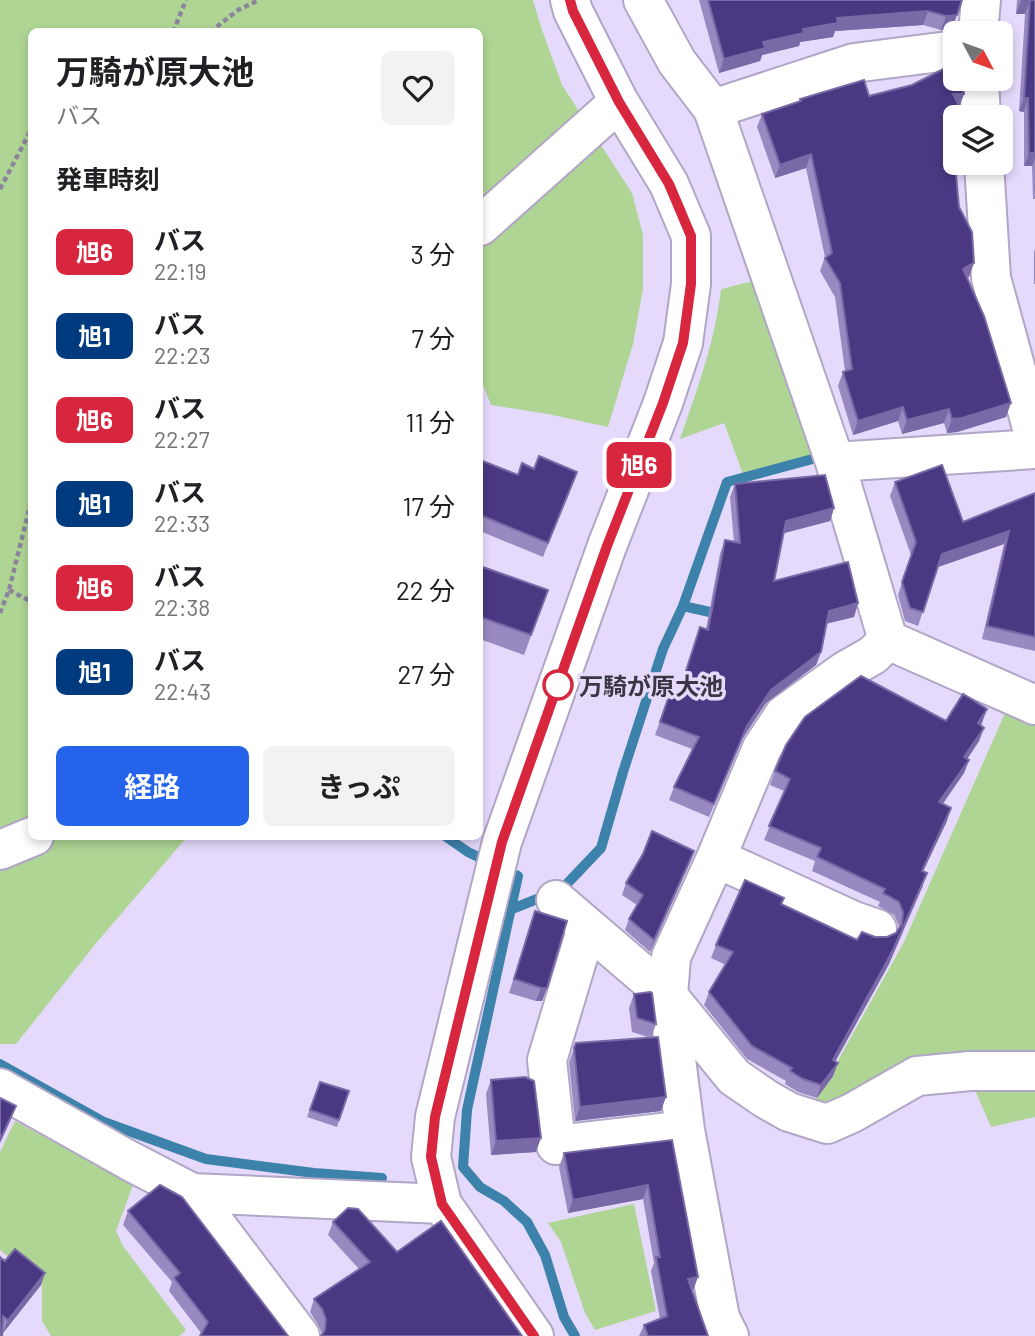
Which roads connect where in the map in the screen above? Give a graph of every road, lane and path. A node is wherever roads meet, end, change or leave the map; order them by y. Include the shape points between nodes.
1 (186, 0) edge
2 (259, 0) edge
3 (570, 0) edge
4 (643, 0) edge
5 (981, 0) edge
6 (979, 21) edge
7 (175, 28) edge
8 (215, 28) edge
9 (943, 52) edge
10 (619, 102) junction
11 (713, 108) junction
12 (28, 136) edge
13 (985, 175) edge
14 (0, 190) edge
15 (483, 223) edge
16 (1035, 439) edge
17 (1035, 449) edge
18 (835, 462) junction
19 (28, 514) edge
20 (9, 590) junction
21 (28, 599) edge
22 (0, 613) edge
23 (888, 640) junction
24 (1035, 705) edge
25 (28, 838) edge
26 (0, 850) edge
27 (716, 858) junction
28 (556, 900) dead end
29 (587, 927) junction
30 (877, 929) dead end
31 (668, 996) junction
32 (1035, 1072) edge
33 (0, 1088) edge
34 (685, 1130) junction
35 (191, 1193) junction
36 (442, 1204) junction
37 (300, 1336) edge
38 (534, 1336) edge
39 (729, 1336) edge

1 - 7 path
2 - 8 path
3 - 10 street
4 - 11 street via 677,62
5 - 6 street
9 - 11 street via 854,63
10 - 15 street
10 - 36 street via 669,184 691,236 691,284 683,343 502,842 435,1117 431,1157
11 - 18 street
12 - 14 path
13 - 16 street via 991,278
17 - 18 street
18 - 23 street
19 - 20 path
20 - 21 path
20 - 22 path
23 - 24 street
23 - 27 street via 784,715 762,748
25 - 26 street
27 - 30 street
27 - 31 street via 671,957
28 - 29 street
29 - 31 street
29 - 34 street via 547,1060 556,1144
31 - 32 street via 734,1077 765,1100 827,1124 917,1076
31 - 34 street
33 - 35 street
34 - 39 street via 720,1318
35 - 36 street
35 - 37 street
36 - 38 street

